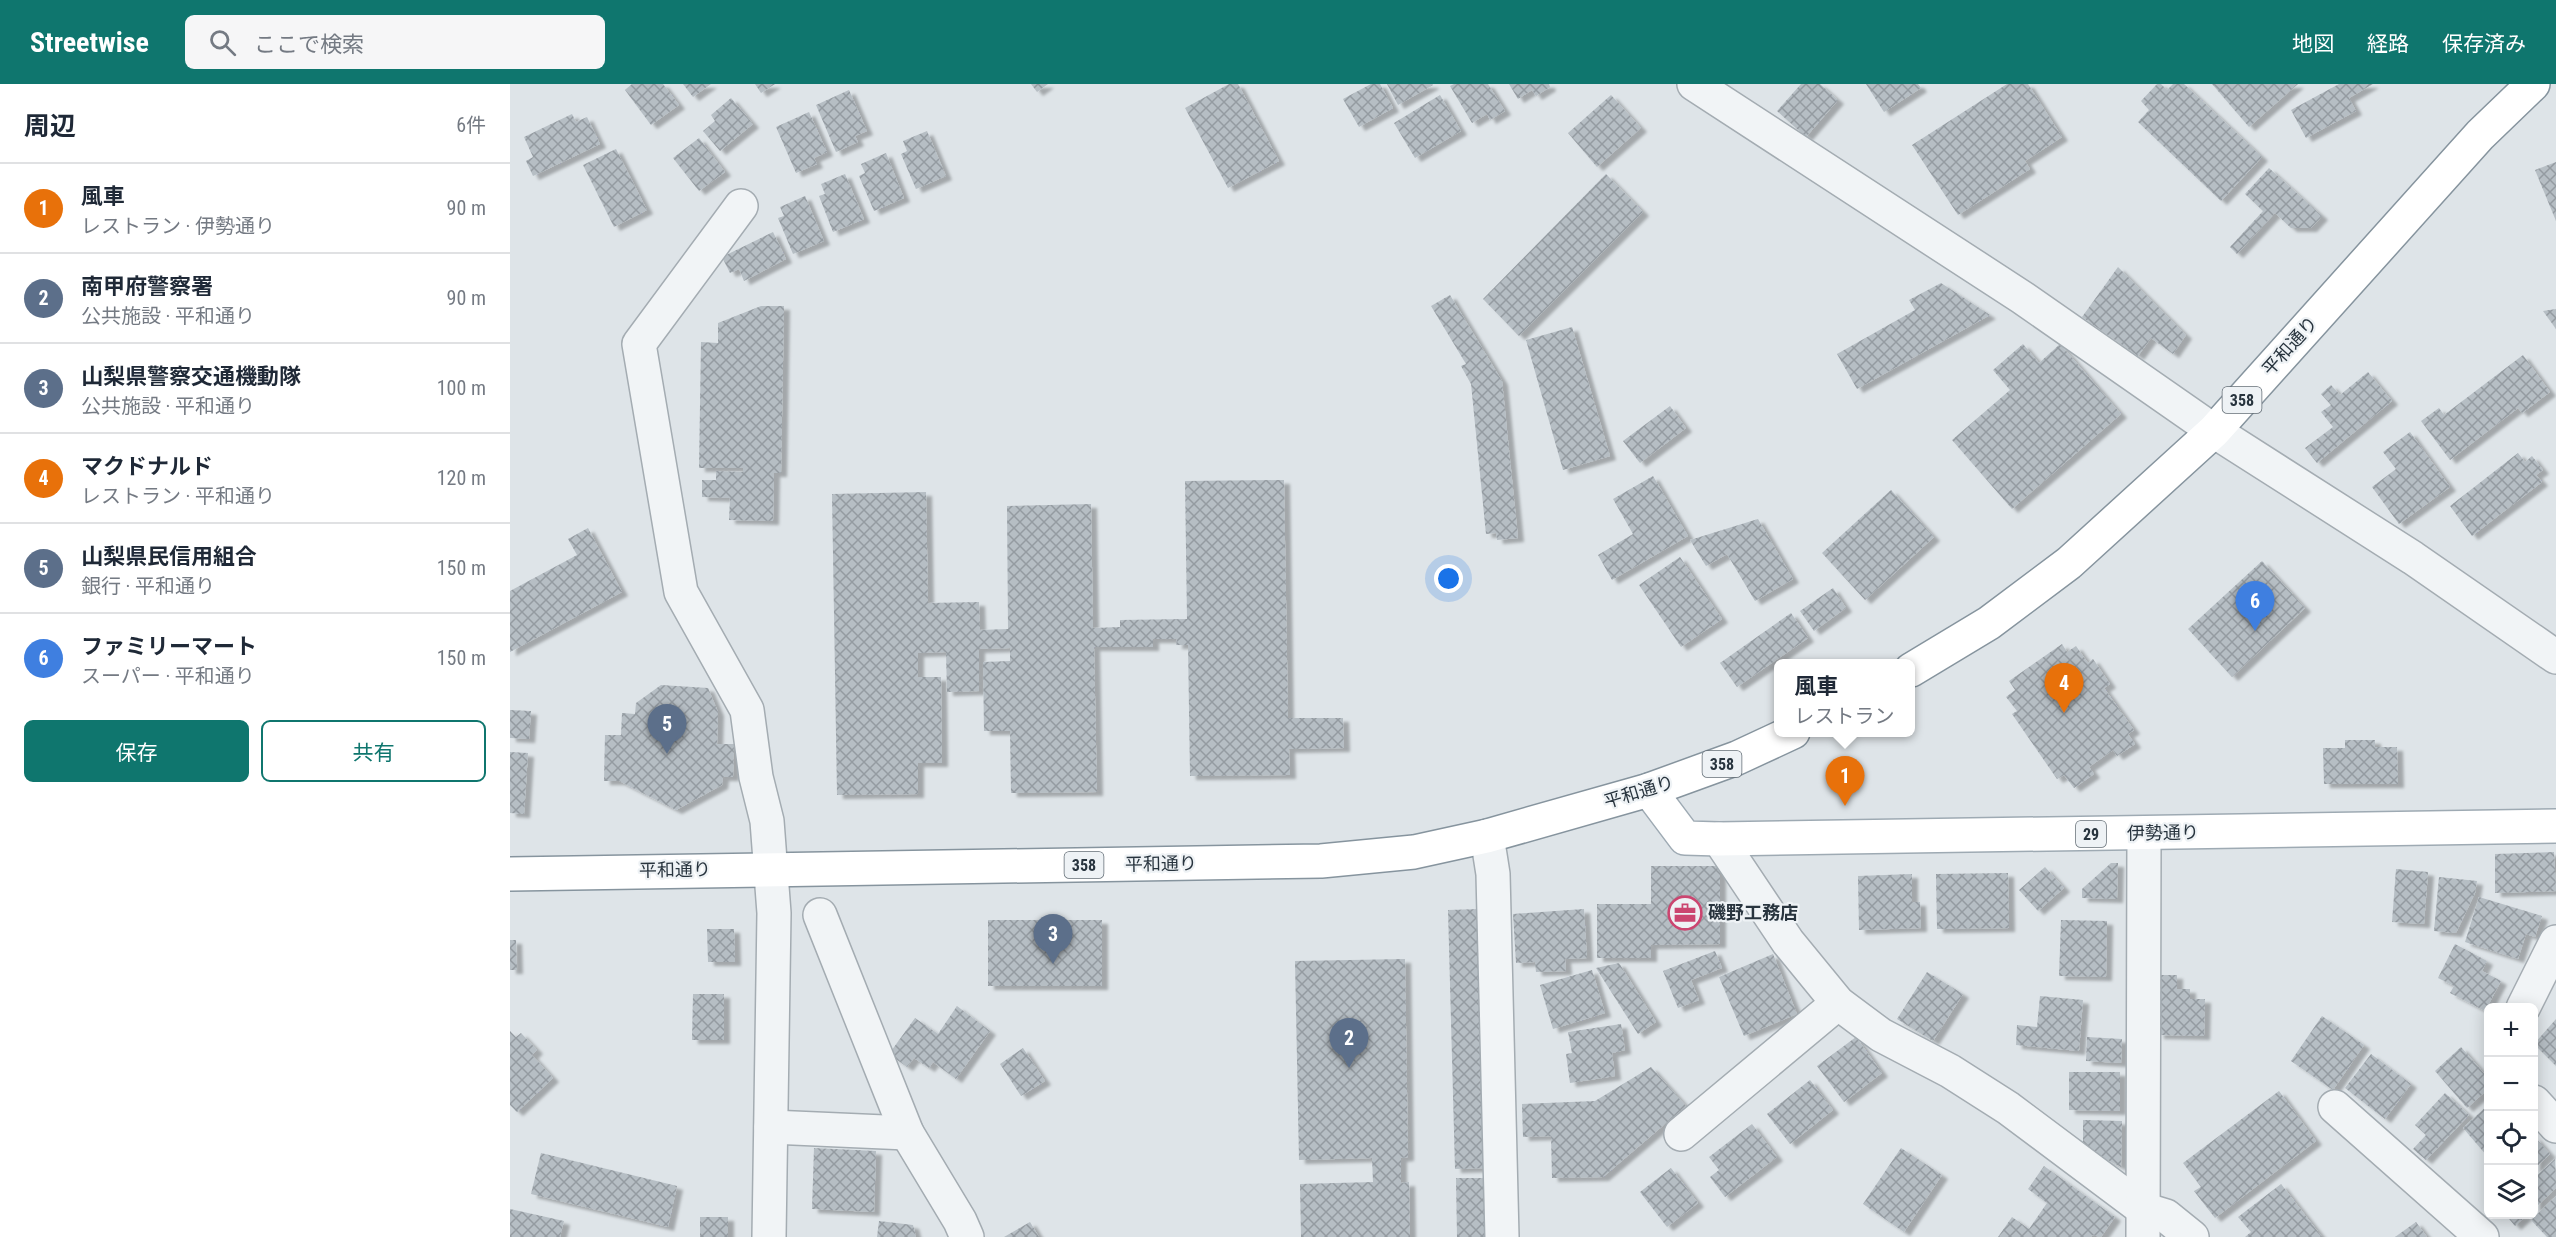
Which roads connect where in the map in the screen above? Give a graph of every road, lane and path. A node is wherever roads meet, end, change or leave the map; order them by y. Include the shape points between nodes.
1 (1694, 84) edge
2 (2533, 84) edge
3 (741, 206) dead end
4 (2214, 431) junction
5 (2556, 657) edge
6 (1915, 668) edge
7 (1783, 737) edge
8 (1649, 790) junction
9 (2556, 826) edge
10 (2144, 834) junction
11 (1487, 836) junction
12 (1719, 839) junction
13 (771, 868) junction
14 (510, 874) edge
15 (820, 915) dead end
16 (2553, 958) edge
17 (1838, 1003) junction
18 (2526, 1003) edge
19 (2538, 1106) edge
20 (2335, 1107) dead end
21 (2556, 1126) edge
22 (771, 1127) junction
23 (907, 1133) junction
24 (1681, 1134) dead end
25 (2143, 1223) edge
26 (769, 1237) edge
27 (967, 1237) edge
28 (1502, 1237) edge
29 (2192, 1237) edge
30 (2482, 1237) edge

1 - 4 street via 2023,298
2 - 4 main road, 平和通り / 358 via 2480,135
3 - 13 street via 639,344 681,592 747,710 756,777 767,821
4 - 5 street via 2414,558
4 - 6 main road, 平和通り / 358 via 2069,563 1989,623
7 - 8 main road, 平和通り / 358 via 1737,759
8 - 11 main road, 平和通り / 358
8 - 12 main road, 伊勢通り / 29 via 1685,838
9 - 10 main road, 伊勢通り / 29
10 - 12 main road, 伊勢通り / 29
10 - 25 street
11 - 13 main road, 平和通り / 358 via 1414,852 1321,861
11 - 28 street via 1493,874
12 - 17 street via 1788,942
13 - 14 main road, 平和通り / 358
13 - 22 street
15 - 23 street
16 - 18 street
17 - 24 street
17 - 25 street via 1881,1035 1950,1071 2008,1108
19 - 21 street
20 - 30 street
22 - 23 street
22 - 26 street
23 - 27 street
25 - 29 street via 2166,1216

